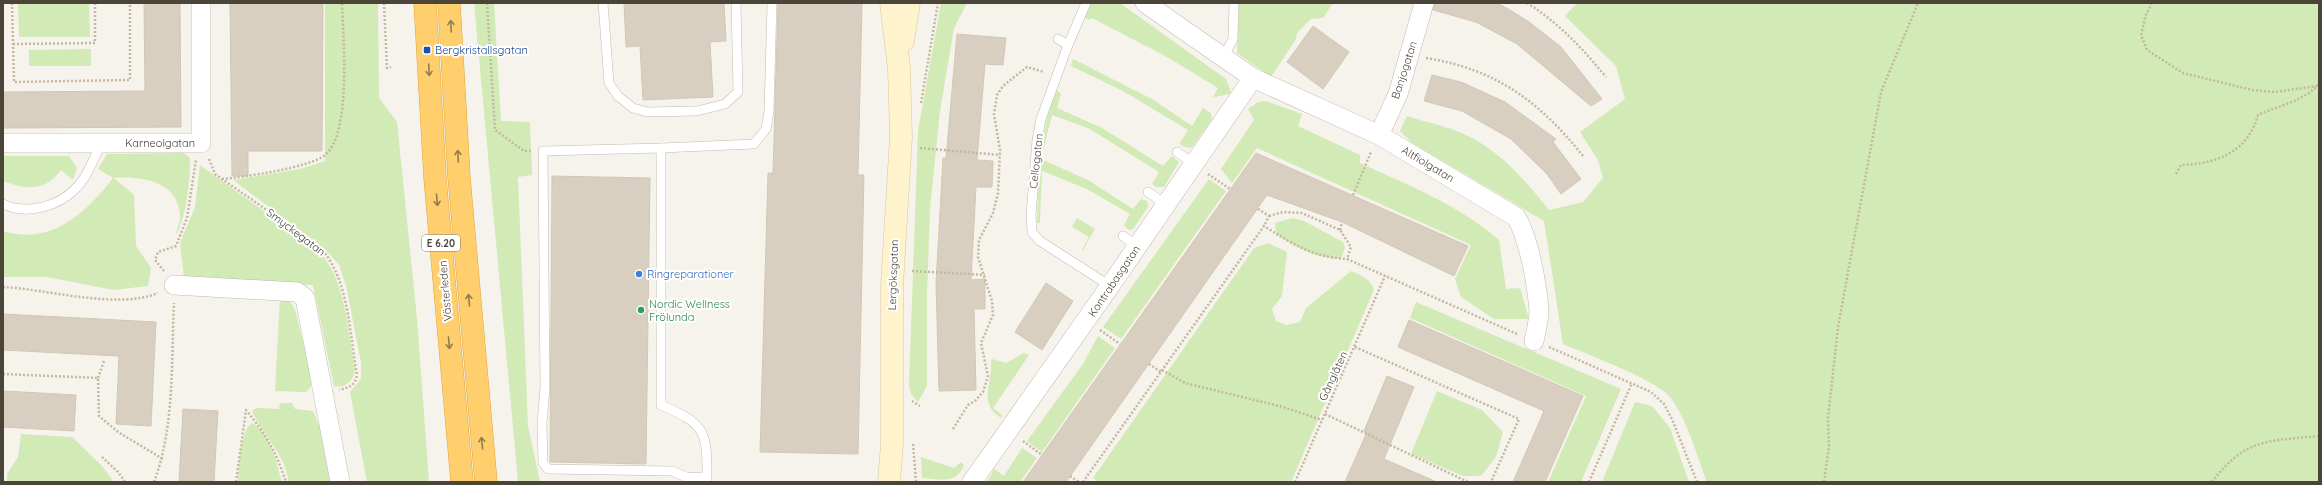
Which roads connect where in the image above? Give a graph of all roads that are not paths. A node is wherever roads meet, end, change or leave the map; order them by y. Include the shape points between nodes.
1 (201, 3) edge
2 (425, 3) edge
3 (449, 3) edge
4 (603, 3) edge
5 (736, 3) edge
6 (772, 3) edge
7 (891, 3) edge
8 (909, 3) edge
9 (1085, 3) edge
10 (1145, 3) edge
11 (1234, 3) edge
12 (1424, 3) edge
13 (1058, 39) dead end
14 (1068, 45) junction
15 (1223, 58) junction
16 (898, 68) junction
17 (1253, 78) junction
18 (1379, 135) junction
19 (3, 143) edge
20 (101, 143) junction
21 (662, 148) junction
22 (1177, 152) dead end
23 (1193, 163) junction
24 (1148, 192) dead end
25 (3, 204) edge
26 (1165, 204) junction
27 (174, 285) road end
28 (1110, 286) junction
29 (1534, 341) road end
30 (707, 480) edge
31 (340, 482) edge
32 (462, 482) edge
33 (486, 482) edge
34 (889, 482) edge
35 (972, 482) edge

1 - 20 street, Karneolgatan via 201,143
2 -> 32 highway, Västerleden / E 6.20 via 435,178
33 -> 3 highway, E 6.20 via 459,177
4 - 5 lane via 609,83 618,96 633,108 654,112 696,111 725,104 738,92
6 - 21 lane via 770,111 766,129 754,144
7 - 16 street, Lergöksgatan
8 - 16 street, Lergöksgatan
9 - 14 lane, Cellogatan
10 - 15 street, Altfiolgatan
11 - 15 lane via 1233,39
12 - 18 street, Banjogatan via 1398,94
13 - 14 lane
14 - 28 lane, Cellogatan via 1040,119 1031,215 1032,232 1040,241
15 - 17 street, Altfiolgatan
16 - 34 street, Lergöksgatan via 901,137 892,285 892,444
17 - 18 street, Altfiolgatan
17 - 23 street, Kontrabasgatan
18 - 29 street, Altfiolgatan via 1516,217 1528,248 1539,312
19 - 20 street, Karneolgatan
20 - 25 lane via 75,189 62,198 45,207 29,209 11,208
21 - 30 lane via 661,405 688,416 702,432 707,454
21 - 30 lane via 543,150 543,463 548,469 672,471 686,477
22 - 23 lane
23 - 26 street, Kontrabasgatan
24 - 26 lane
26 - 28 street, Kontrabasgatan via 1130,241
27 - 31 street via 302,294 305,298
28 - 35 street, Kontrabasgatan

